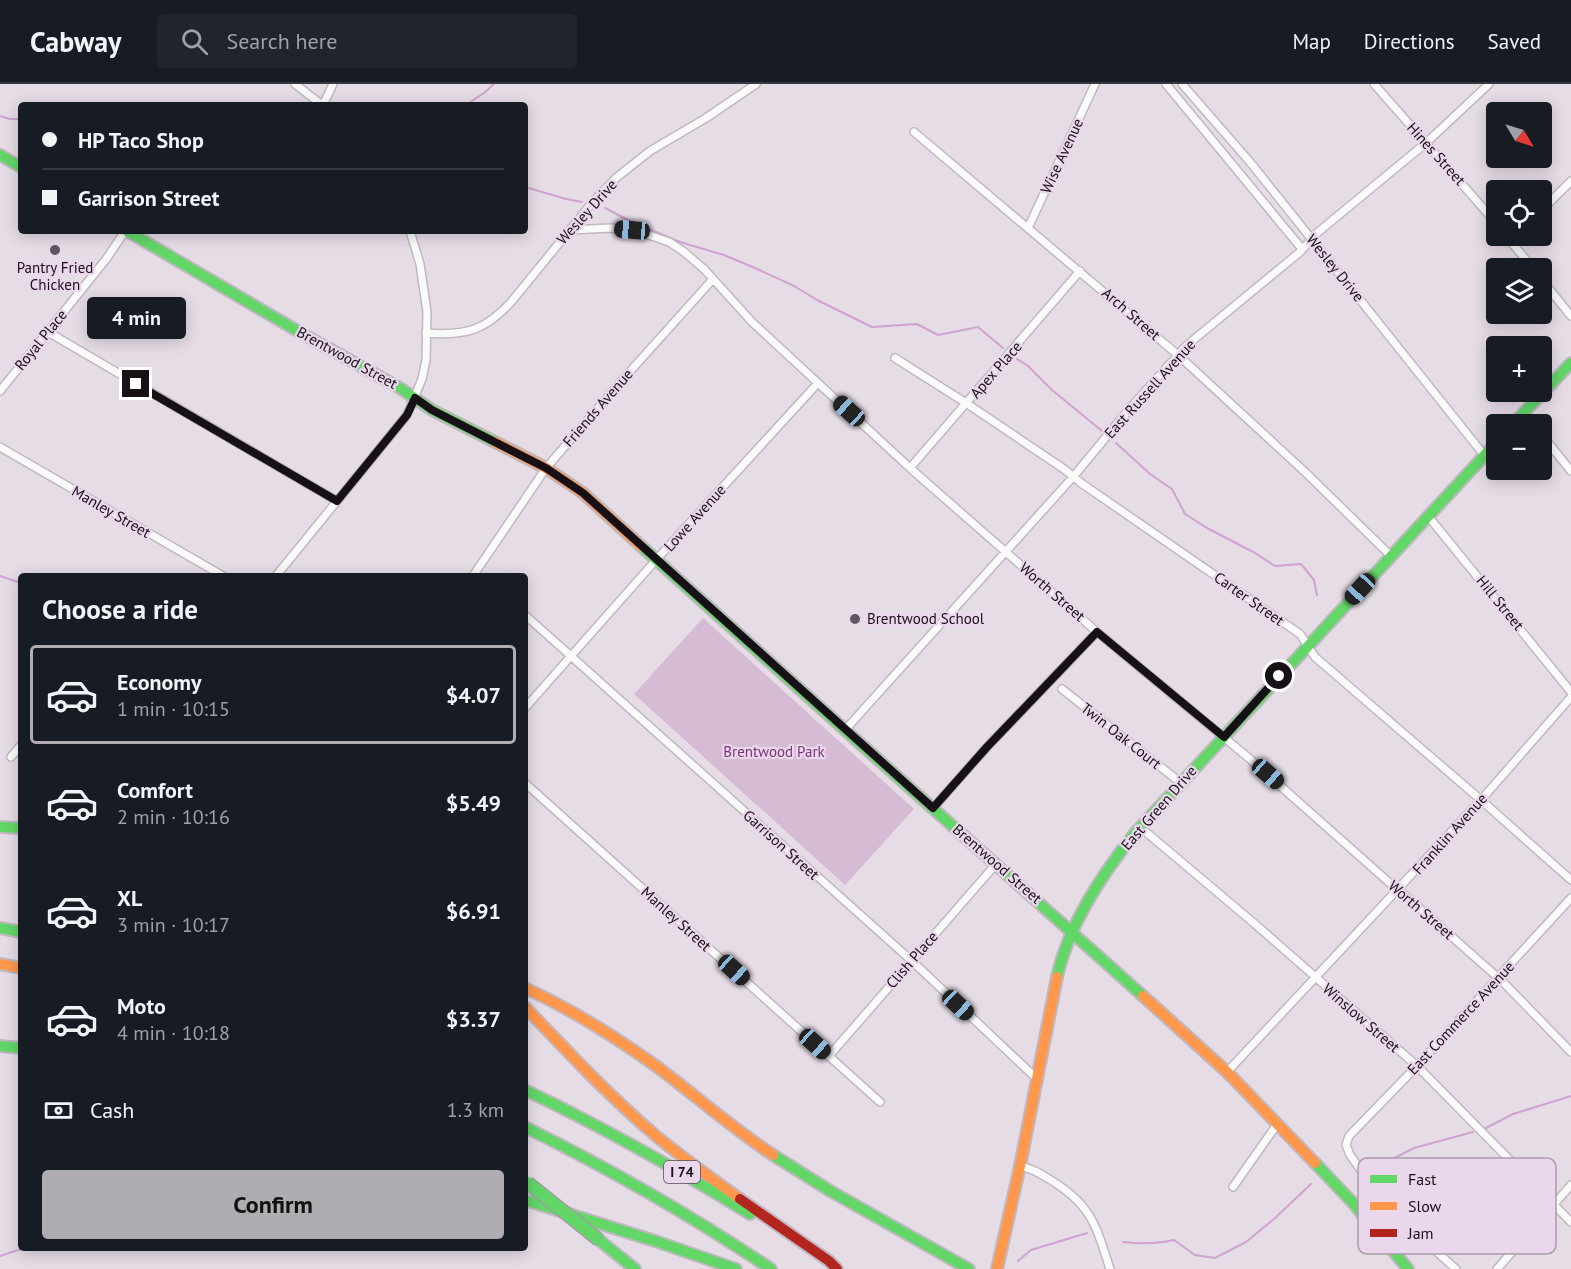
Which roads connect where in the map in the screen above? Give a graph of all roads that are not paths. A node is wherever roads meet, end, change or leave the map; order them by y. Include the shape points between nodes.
1 (295, 84) edge
2 (333, 84) edge
3 (756, 84) edge
4 (1095, 84) edge
5 (1166, 84) edge
6 (1182, 84) edge
7 (1374, 84) edge
8 (1489, 84) edge
9 (318, 102) edge
10 (324, 102) edge
11 (914, 132) dead end
12 (1426, 143) junction
13 (0, 154) edge
14 (18, 165) edge
15 (1571, 181) edge
16 (1552, 200) edge
17 (1486, 211) edge
18 (1028, 228) junction
19 (570, 230) junction
20 (124, 234) edge
21 (131, 234) edge
22 (411, 234) edge
23 (1311, 239) junction
24 (1302, 249) junction
25 (1080, 271) junction
26 (713, 279) junction
27 (1552, 292) edge
28 (1571, 316) edge
29 (48, 332) junction
30 (426, 333) junction
31 (1178, 354) junction
32 (895, 358) dead end
33 (1571, 363) edge
34 (818, 383) junction
35 (0, 391) edge
36 (415, 398) junction
37 (966, 404) junction
38 (1524, 413) edge
39 (0, 447) edge
40 (1552, 447) edge
41 (1484, 455) joint
42 (546, 468) junction
43 (910, 468) junction
44 (1571, 471) edge
45 (1073, 477) junction
46 (337, 501) junction
47 (1428, 516) junction
48 (1006, 552) junction
49 (1391, 556) junction
50 (656, 560) junction
51 (218, 573) edge
52 (278, 573) edge
53 (479, 573) edge
54 (528, 618) edge
55 (1097, 632) junction
56 (1307, 646) junction
57 (572, 657) junction
58 (1062, 689) dead end
59 (1571, 692) edge
60 (1571, 697) edge
61 (528, 705) edge
62 (845, 730) junction
63 (1224, 737) junction
64 (18, 749) edge
65 (11, 757) dead end
66 (1181, 783) junction
67 (528, 786) edge
68 (1481, 800) junction
69 (933, 808) junction
70 (0, 827) edge
71 (1140, 827) junction
72 (18, 828) edge
73 (996, 864) junction
74 (1571, 880) edge
75 (1399, 890) junction
76 (1571, 898) edge
77 (0, 928) edge
78 (18, 931) edge
79 (1071, 931) junction
80 (912, 961) junction
81 (0, 964) edge
82 (18, 967) edge
83 (1498, 977) junction
84 (1315, 978) junction
85 (528, 989) edge
86 (528, 1010) edge
87 (0, 1046) edge
88 (18, 1048) edge
89 (1571, 1052) edge
90 (829, 1056) junction
91 (1416, 1066) junction
92 (1227, 1072) junction
93 (1035, 1077) junction
94 (528, 1091) edge
95 (880, 1102) dead end
96 (1278, 1123) junction
97 (528, 1129) edge
98 (1508, 1158) edge
99 (1020, 1166) junction
100 (1358, 1166) edge
101 (528, 1183) edge
102 (1571, 1185) edge
103 (1233, 1187) dead end
104 (528, 1201) edge
105 (1556, 1202) edge
106 (1556, 1206) edge
107 (1358, 1209) edge
108 (1571, 1222) edge
109 (1396, 1254) edge
110 (1439, 1254) edge
111 (1510, 1254) edge
112 (635, 1269) edge
113 (736, 1269) edge
114 (771, 1269) edge
115 (830, 1269) edge
116 (837, 1269) edge
117 (969, 1269) edge
118 (997, 1269) edge
119 (1110, 1269) edge
120 (1408, 1269) edge
121 (1456, 1269) edge
122 (1497, 1269) edge

1 - 9 street
2 - 10 street
3 - 19 street, Wesley Drive via 632,164
4 - 18 street, Wise Avenue
5 - 24 street, Wesley Drive
6 - 23 street, Wesley Drive
7 - 12 street, Hines Street
8 - 12 street, East Russell Avenue
11 - 18 street, Arch Street
12 - 17 street, Hines Street
12 - 23 street, East Russell Avenue
13 - 14 main road
15 - 16 street
18 - 25 street, Arch Street
19 - 26 street, Worth Street via 611,228 654,236 683,251
19 - 30 street, Wesley Drive via 512,302 488,324 460,333
20 - 29 street, Royal Place
21 - 36 main road, Brentwood Street
22 - 30 street via 420,264
23 - 24 street, East Russell Avenue
23 - 41 street, Wesley Drive
24 - 31 street, East Russell Avenue
25 - 31 street, Arch Street
25 - 37 street, Apex Place
26 - 34 street, Worth Street via 752,322
26 - 42 street, Friends Avenue
27 - 28 street
29 - 35 street, Royal Place
29 - 46 street
30 - 36 street via 426,360
31 - 45 street, East Russell Avenue
31 - 49 street, Arch Street
32 - 37 street, Carter Street
33 - 38 main road
34 - 43 street, Worth Street
34 - 50 street, Lowe Avenue
36 - 42 main road, Brentwood Street
36 - 46 street via 407,415
37 - 43 street, Apex Place
37 - 45 street, Carter Street
39 - 51 street, Manley Street
40 - 44 street
41 - 47 main road, East Green Drive
42 - 50 main road, Brentwood Street via 583,493
42 - 53 street, Friends Avenue
43 - 48 street, Worth Street
45 - 48 street, East Russell Avenue
45 - 56 street, Carter Street via 1300,634
46 - 52 street
47 - 49 main road, East Green Drive
47 - 59 street, Hill Street
48 - 55 street, Worth Street
48 - 62 street, East Russell Avenue
49 - 56 main road, East Green Drive
50 - 57 street, Lowe Avenue
50 - 62 main road, Brentwood Street
54 - 57 street, Garrison Street
55 - 63 street, Worth Street
55 - 69 street
56 - 63 main road, East Green Drive
56 - 68 street, Carter Street via 1314,657
57 - 61 street, Lowe Avenue
57 - 80 street, Garrison Street
58 - 66 street, Twin Oak Court
60 - 68 street, Franklin Avenue
62 - 69 main road, Brentwood Street
63 - 66 main road, East Green Drive
63 - 75 street, Worth Street
64 - 65 street
66 - 71 main road, East Green Drive
67 - 90 street, Manley Street
68 - 74 street, Carter Street
68 - 75 street, Franklin Avenue
69 - 73 main road, Brentwood Street
70 - 72 main road
71 - 79 main road, East Green Drive
71 - 84 street, Winslow Street
73 - 79 main road, Brentwood Street
73 - 80 street, Clish Place
75 - 83 street, Worth Street
75 - 84 street, Franklin Avenue
76 - 83 street, East Commerce Avenue
77 - 78 main road
79 - 92 main road, Brentwood Street
79 - 93 main road, East Green Drive via 1053,990
80 - 90 street, Clish Place
80 - 93 street, Garrison Street
81 - 82 main road
83 - 89 street, Worth Street
83 - 91 street, East Commerce Avenue
84 - 91 street, Winslow Street
84 - 92 street, Franklin Avenue
85 - 117 main road via 608,1033 750,1140 805,1176
86 - 116 main road via 656,1136
87 - 88 main road
90 - 95 street, Manley Street
91 - 98 street, Winslow Street
91 - 100 street, East Commerce Avenue via 1348,1136 1346,1145
92 - 96 main road, Brentwood Street
93 - 99 main road, East Green Drive
94 - 115 main road, I 74 via 697,1181
96 - 103 street
96 - 107 main road, Brentwood Street
97 - 114 main road, I 74 via 668,1202
99 - 118 main road, East Green Drive
99 - 119 street via 1031,1168 1057,1184 1088,1212
101 - 112 main road, bridge
102 - 105 street
104 - 113 main road
106 - 108 street, Winslow Street
109 - 120 main road, Brentwood Street
110 - 121 street, East Commerce Avenue
111 - 122 street

